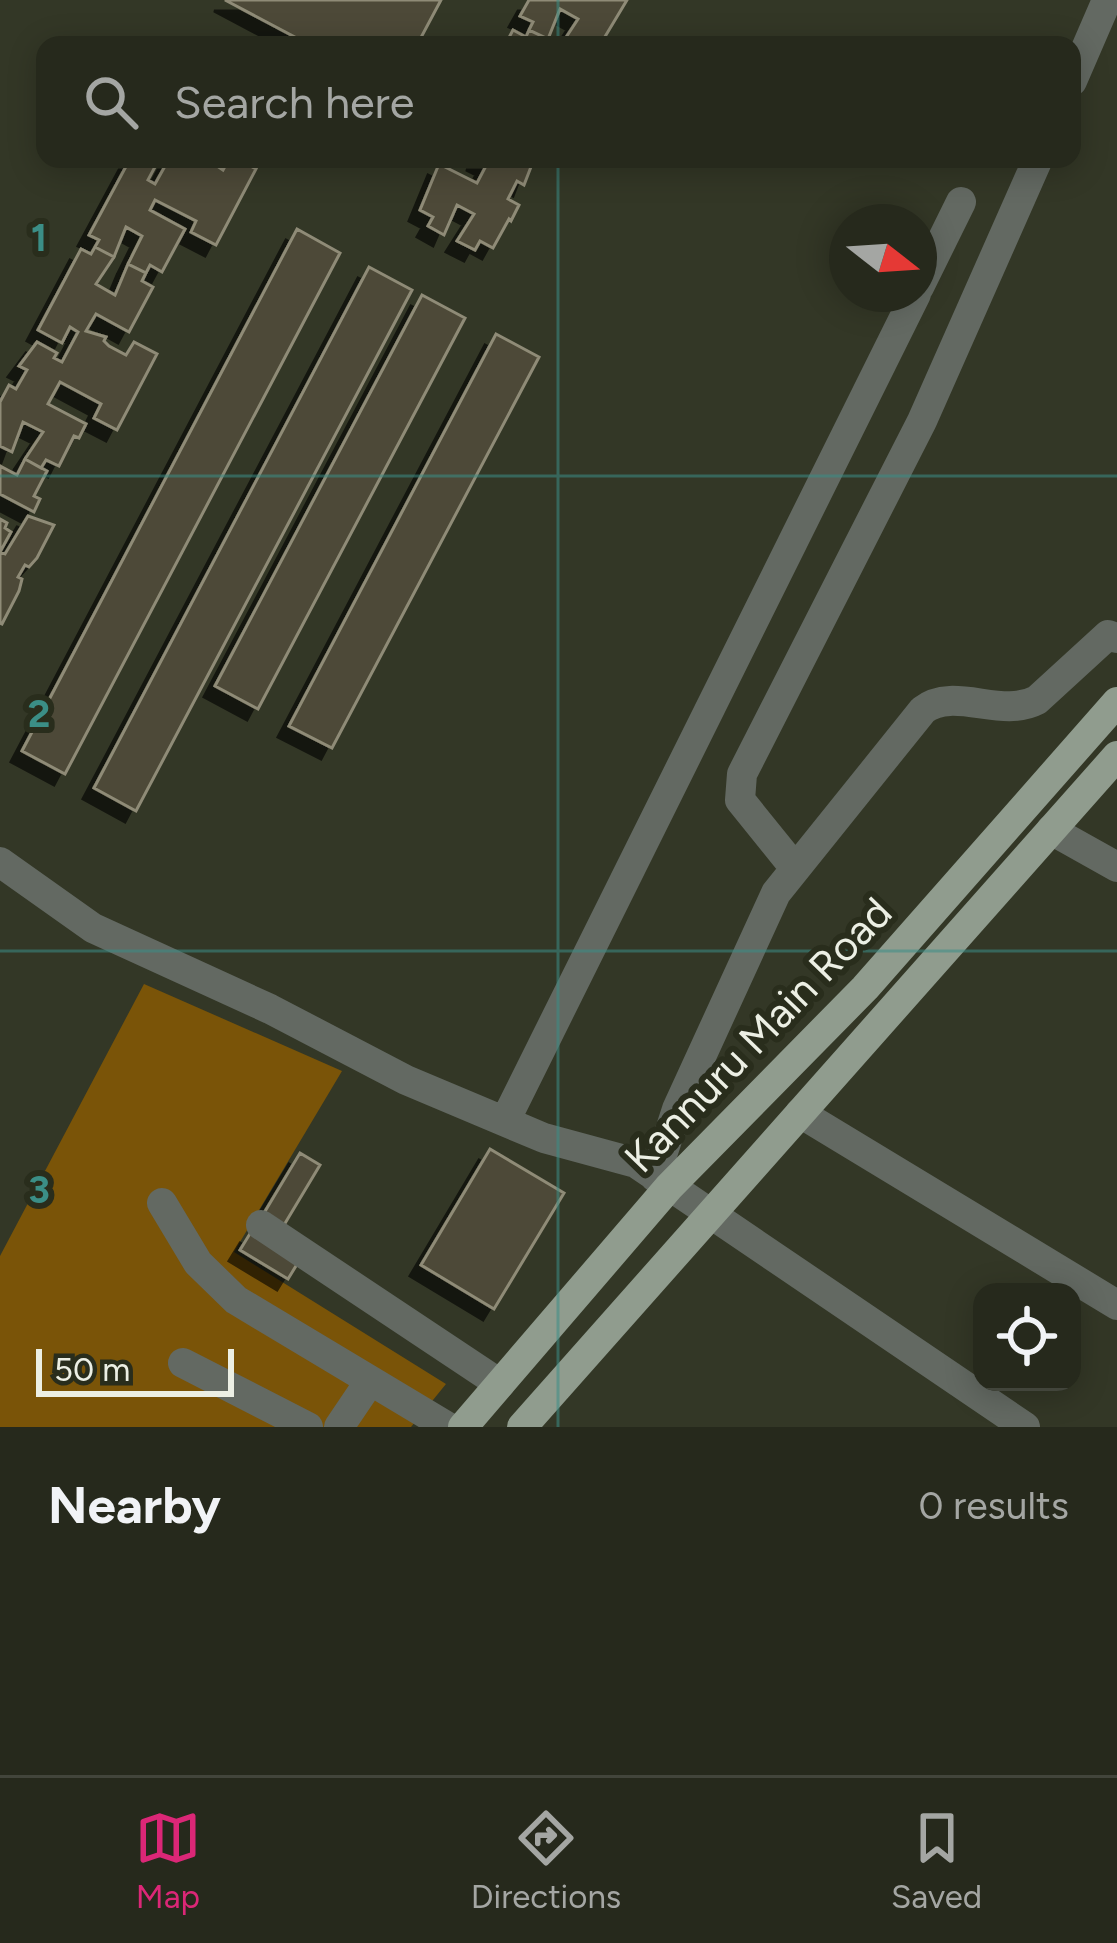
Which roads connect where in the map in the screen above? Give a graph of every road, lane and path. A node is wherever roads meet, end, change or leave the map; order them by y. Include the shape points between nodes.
1 (1108, 0) edge
2 (1081, 61) edge
3 (1034, 168) edge
4 (961, 202) dead end
5 (937, 251) edge
6 (907, 312) edge
7 (1114, 631) edge
8 (1117, 703) edge
9 (1117, 756) edge
10 (1051, 830) junction
11 (0, 862) edge
12 (1117, 866) edge
13 (794, 867) junction
14 (800, 1112) junction
15 (505, 1121) junction
16 (662, 1182) junction
17 (162, 1203) dead end
18 (708, 1215) junction
19 (261, 1225) dead end
20 (1117, 1305) edge
21 (183, 1364) dead end
22 (370, 1381) junction
23 (500, 1384) junction
24 (308, 1427) edge
25 (339, 1427) edge
26 (448, 1427) edge
27 (463, 1427) edge
28 (522, 1427) edge
29 (1025, 1427) edge

1 - 2 street
3 - 13 street via 922,421 742,774 740,800
4 - 5 street
6 - 15 street
7 - 13 street via 1024,707 931,704
8 - 16 main road, Kannuru Main Road via 865,988
9 - 10 main road
10 - 12 street
10 - 14 main road
11 - 15 street via 93,928
13 - 16 street via 677,1109
14 - 18 main road
14 - 20 street
15 - 16 street via 636,1162
16 - 18 street
16 - 23 main road, Kannuru Main Road
17 - 22 street via 198,1263 236,1300
18 - 28 main road
18 - 29 street
19 - 23 street
21 - 24 street
22 - 25 street
22 - 26 street
23 - 27 main road, Kannuru Main Road

